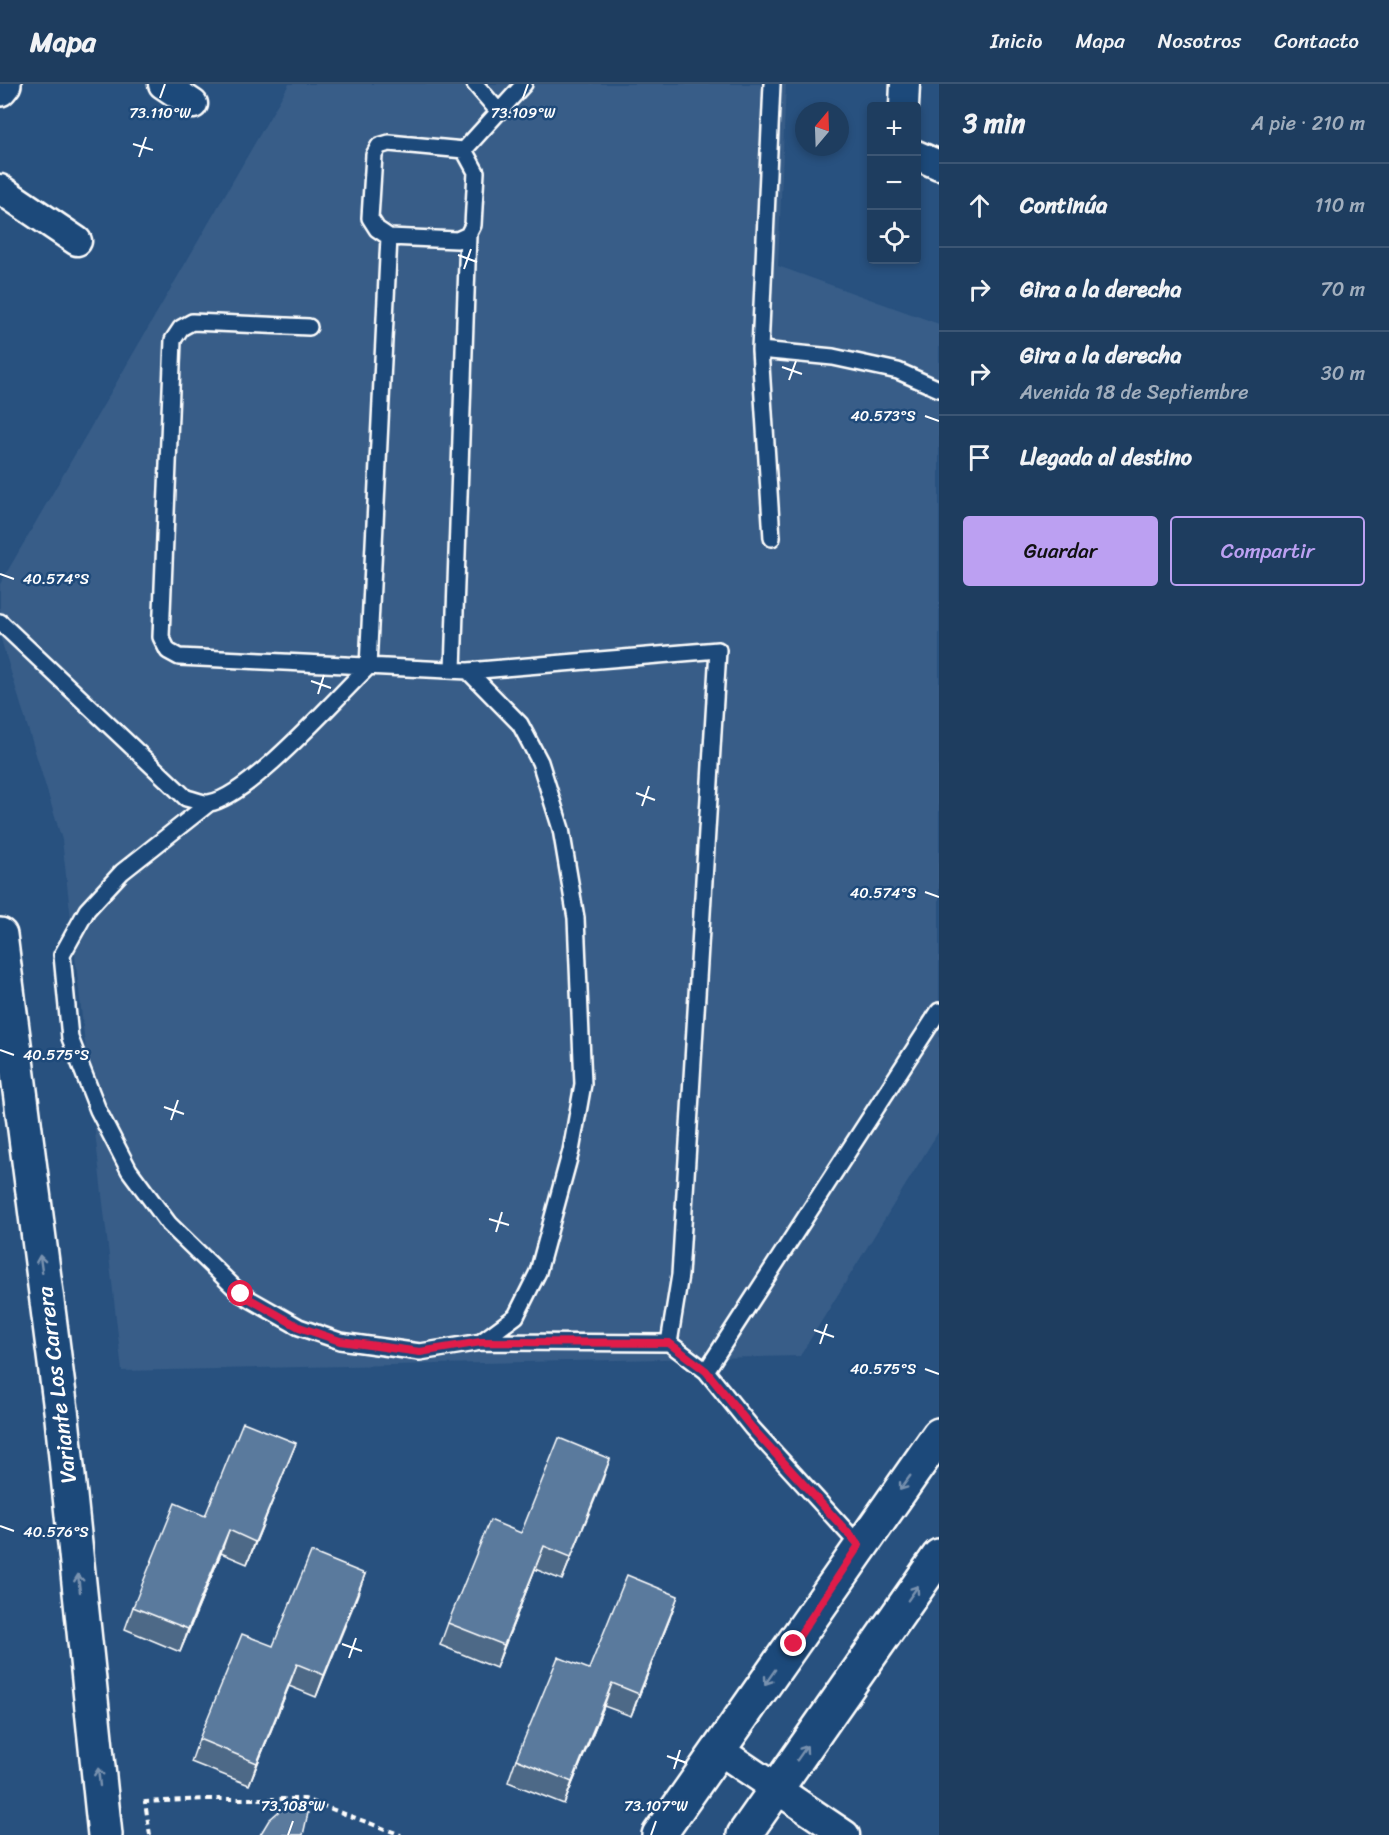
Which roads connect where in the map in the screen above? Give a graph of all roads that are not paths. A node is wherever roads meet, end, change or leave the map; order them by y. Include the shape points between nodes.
1 (4, 84) edge
2 (163, 84) edge
3 (475, 84) edge
4 (524, 84) edge
5 (772, 84) edge
6 (905, 84) edge
7 (0, 89) edge
8 (904, 102) edge
9 (193, 104) dead end
10 (499, 111) junction
11 (464, 150) junction
12 (918, 156) edge
13 (939, 165) edge
14 (0, 189) edge
15 (468, 235) junction
16 (389, 237) junction
17 (77, 241) dead end
18 (309, 327) dead end
19 (760, 350) junction
20 (939, 389) edge
21 (772, 538) dead end
22 (0, 622) edge
23 (368, 667) junction
24 (460, 670) junction
25 (208, 804) junction
26 (0, 935) edge
27 (939, 1011) edge
28 (481, 1342) junction
29 (669, 1343) junction
30 (706, 1371) junction
31 (939, 1435) edge
32 (859, 1545) junction
33 (939, 1556) edge
34 (719, 1750) junction
35 (776, 1790) junction
36 (105, 1835) edge
37 (659, 1835) edge
38 (744, 1835) edge
39 (845, 1835) edge

1 - 7 main road
2 - 9 street
3 - 10 lane
4 - 10 lane
5 - 19 lane
6 - 8 street
10 - 11 lane
11 - 15 lane via 476,172
11 - 16 lane via 389,143 379,146 374,155 370,218
12 - 13 street
14 - 17 street
15 - 16 lane via 457,240
15 - 24 lane
16 - 23 lane
18 - 23 lane via 192,322 181,328 173,340 161,637 168,651 179,657
19 - 20 lane via 833,357 898,371
19 - 21 lane
22 - 25 lane via 186,798
23 - 24 lane
23 - 25 lane via 269,764 237,791
24 - 28 lane via 520,724 540,762 561,829 576,918 583,1084 572,1151 538,1272 516,1316
24 - 29 lane via 718,650 680,1275
25 - 28 lane via 122,872 87,910 62,955 70,1038 98,1110 129,1170 169,1224 241,1294 299,1327 340,1341 420,1352
36 -> 26 main road, Variante Los Carrera via 62,1418 16,1104
27 - 30 lane
28 - 29 lane
29 - 30 lane
30 - 32 lane via 752,1428
31 -> 32 main road
32 -> 34 main road
35 -> 33 main road
34 - 35 street
34 - 37 main road
35 - 38 main road
35 - 39 street

